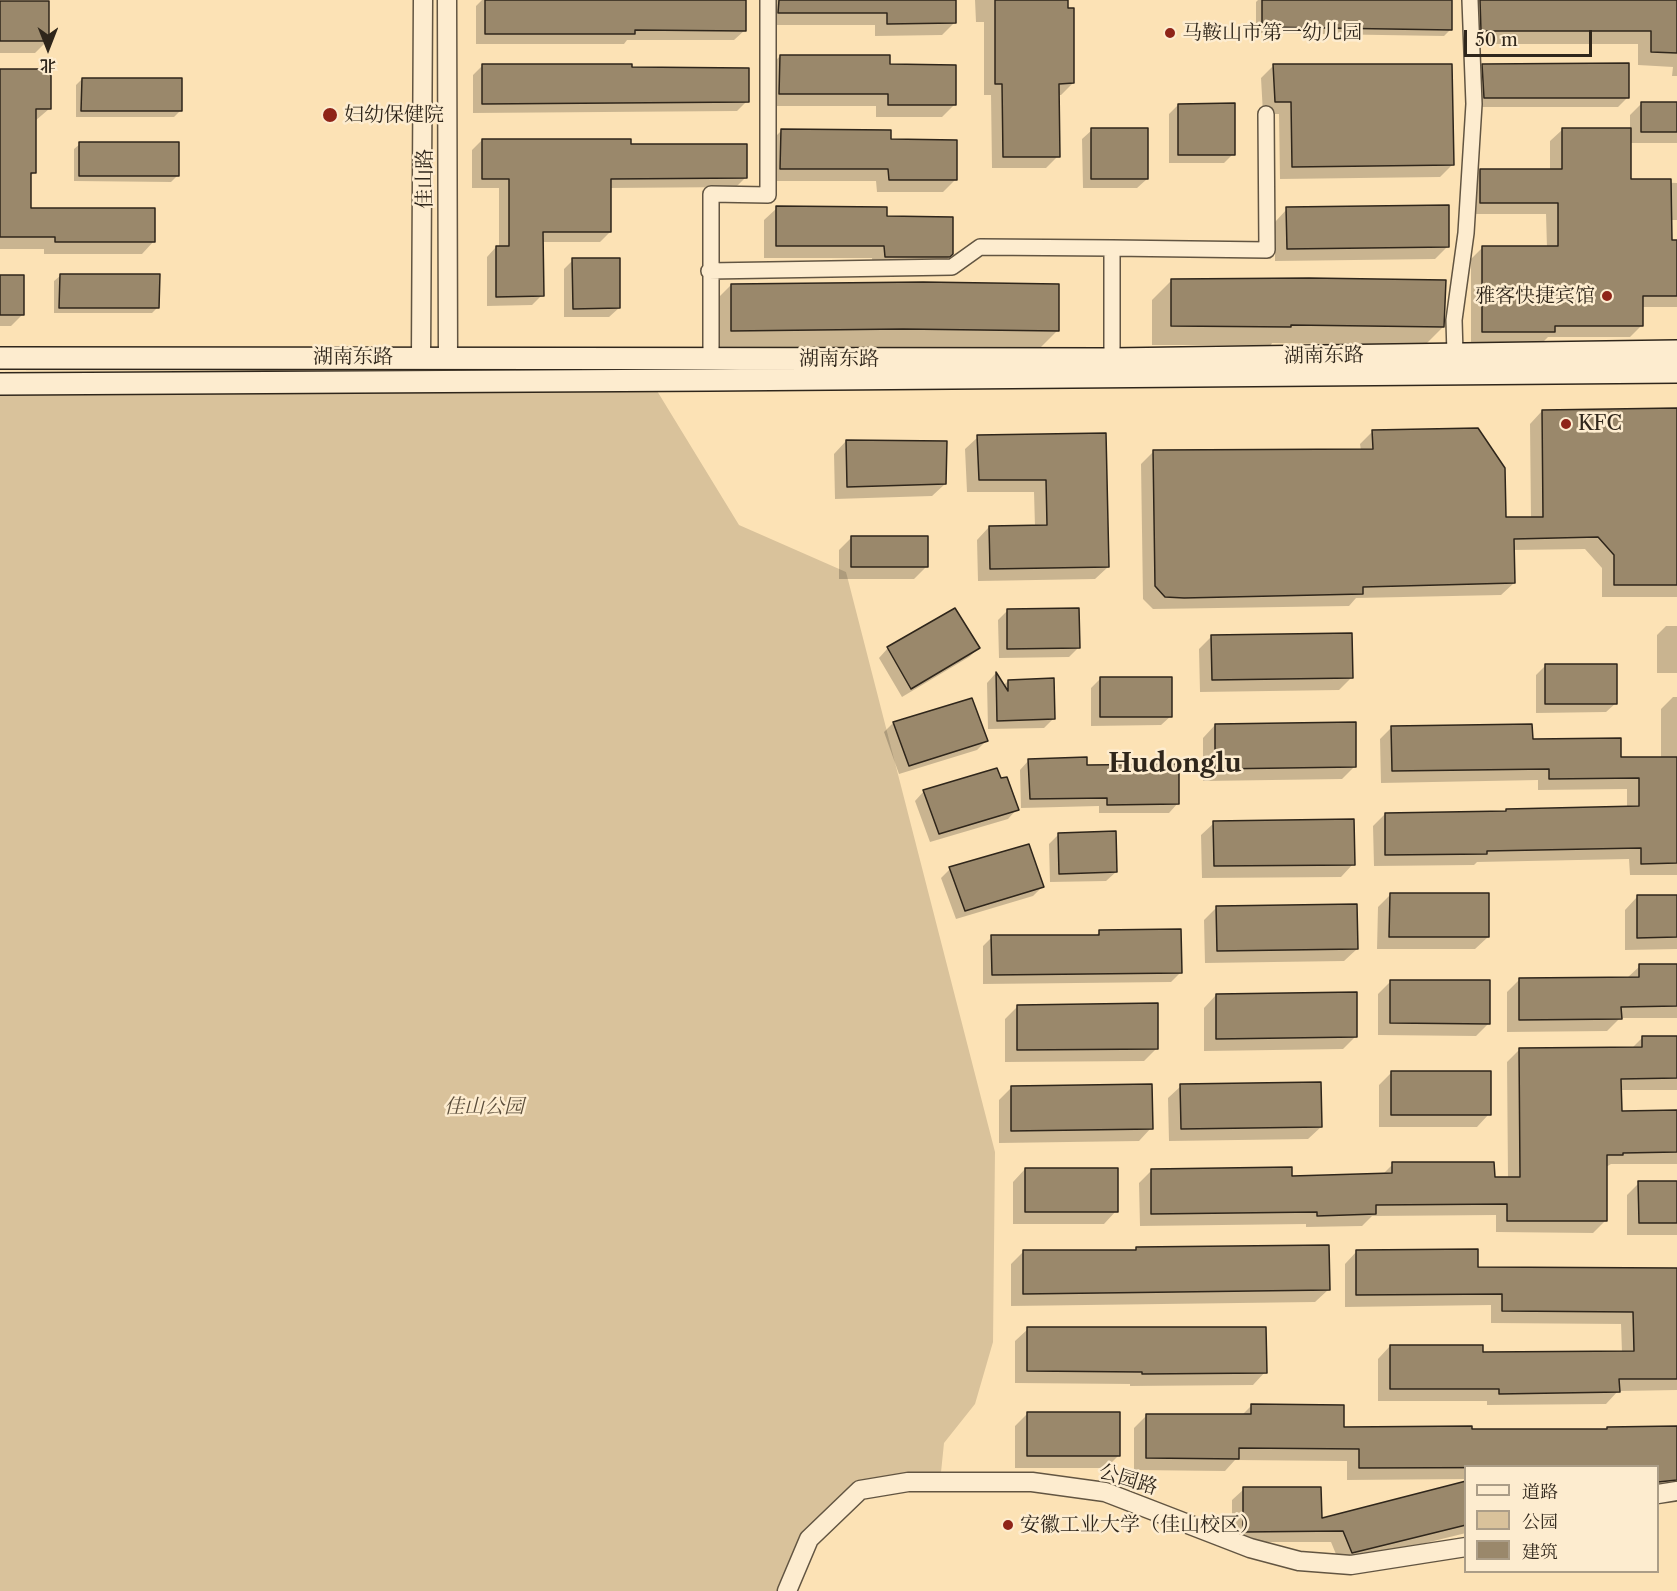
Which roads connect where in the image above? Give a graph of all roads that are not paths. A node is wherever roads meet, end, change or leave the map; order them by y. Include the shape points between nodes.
1 (423, 0) edge
2 (447, 0) edge
3 (768, 0) edge
4 (1470, 0) edge
5 (1266, 114) dead end
6 (1112, 248) junction
7 (709, 271) junction
8 (1677, 351) edge
9 (1455, 354) junction
10 (421, 357) junction
11 (0, 358) edge
12 (448, 358) junction
13 (711, 359) junction
14 (1112, 359) junction
15 (1677, 372) edge
16 (0, 384) edge
17 (1677, 1491) edge
18 (1659, 1494) edge
19 (1464, 1547) edge
20 (787, 1591) edge

1 - 10 street, 佳山路
2 - 12 street, 佳山路
3 - 7 street via 768,195 711,194
4 - 9 street via 1474,104 1466,233 1454,320
5 - 6 street via 1267,250
6 - 7 street via 980,247 952,267
6 - 14 street
7 - 13 street
8 - 9 main road, 湖南东路
9 - 14 main road, 湖南东路
10 - 11 main road, 湖南东路
10 - 12 main road, 湖南东路
12 - 13 main road, 湖南东路
13 - 14 main road, 湖南东路
15 - 16 main road
17 - 18 street
19 - 20 street, 公园路 via 1351,1565 1299,1561 1250,1548 1105,1492 1032,1482 908,1482 860,1490 809,1539

